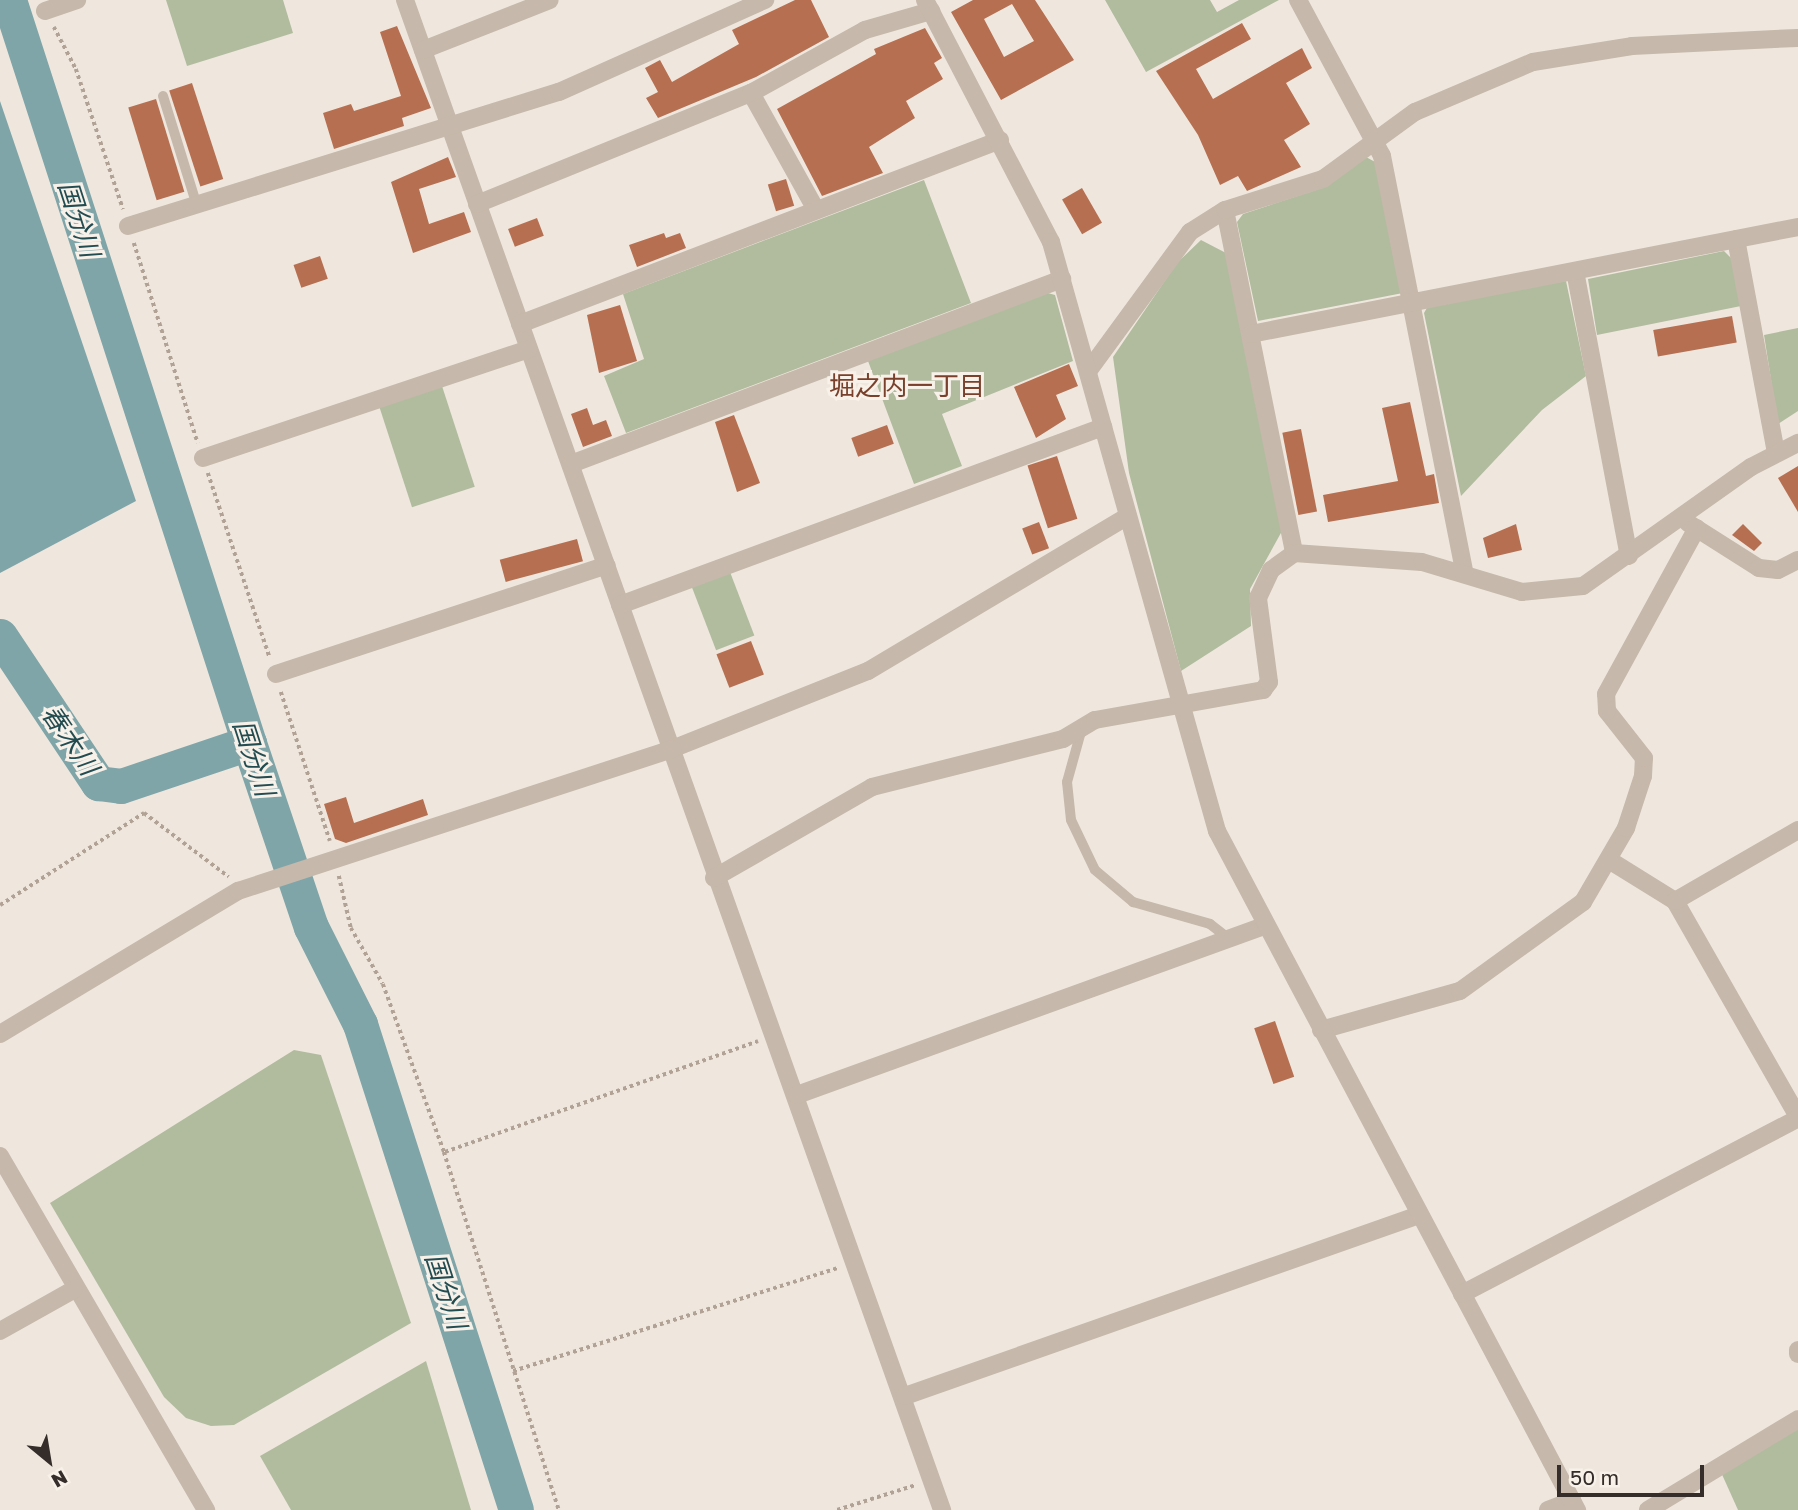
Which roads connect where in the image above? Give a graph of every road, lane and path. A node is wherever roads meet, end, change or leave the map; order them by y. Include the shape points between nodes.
1 (77, 0) edge
2 (405, 0) edge
3 (550, 0) edge
4 (765, 0) edge
5 (1298, 0) edge
6 (928, 5) edge
7 (45, 10) joint
8 (1798, 38) edge
9 (423, 50) junction
10 (751, 93) junction
11 (163, 96) dead end
12 (450, 128) junction
13 (1374, 138) junction
14 (1000, 140) junction
15 (477, 205) junction
16 (197, 206) junction
17 (1225, 210) junction
18 (816, 211) junction
19 (128, 226) junction
20 (1798, 227) edge
21 (1736, 239) junction
22 (1575, 271) junction
23 (1062, 279) junction
24 (1411, 303) junction
25 (520, 324) junction
26 (1251, 334) junction
27 (528, 349) junction
28 (1089, 370) junction
29 (1103, 427) junction
30 (1798, 443) edge
31 (1776, 452) junction
32 (203, 458) junction
33 (571, 464) junction
34 (1126, 517) junction
35 (1689, 524) junction
36 (1294, 553) junction
37 (1629, 556) junction
38 (1798, 559) edge
39 (607, 565) junction
40 (1465, 574) junction
41 (620, 605) junction
42 (276, 674) junction
43 (1179, 710) junction
44 (1082, 728) junction
45 (672, 749) junction
46 (1798, 830) edge
47 (1609, 860) junction
48 (333, 861) junction
49 (714, 878) junction
50 (247, 888) junction
51 (1675, 901) junction
52 (0, 905) edge
53 (1265, 926) junction
54 (1229, 939) junction
55 (1321, 1030) junction
56 (0, 1034) edge
57 (776, 1034) junction
58 (797, 1095) junction
59 (1798, 1117) edge
60 (444, 1152) junction
61 (0, 1156) edge
62 (1419, 1215) junction
63 (857, 1262) junction
64 (74, 1290) junction
65 (1462, 1294) junction
66 (0, 1331) edge
67 (513, 1371) junction
68 (905, 1396) junction
69 (1798, 1419) edge
70 (931, 1480) junction
71 (1574, 1506) edge
72 (206, 1510) edge
73 (559, 1510) edge
74 (837, 1510) edge
75 (942, 1510) edge
76 (1548, 1510) edge
77 (1648, 1510) edge

1 - 7 street
2 - 9 street
3 - 9 street
4 - 12 street via 559,92
5 - 13 street
6 - 10 street via 865,30
6 - 14 street
7 - 19 path via 76,69
8 - 13 street via 1618,48 1533,62 1462,87
9 - 12 street
10 - 15 street
10 - 18 street
11 - 16 lane
12 - 15 street
12 - 16 street
13 - 17 street via 1323,179
13 - 24 street
14 - 18 street
14 - 23 street via 1046,230
15 - 25 street
16 - 19 street
17 - 26 street
17 - 28 street via 1169,254
18 - 25 street
19 - 32 path
20 - 21 street
21 - 22 street
21 - 31 street
22 - 24 street
22 - 37 street
23 - 28 street
23 - 33 street
24 - 26 street
24 - 40 street
25 - 27 street
26 - 36 street
27 - 32 street
27 - 33 street
28 - 29 street
29 - 34 street
29 - 41 street
30 - 31 street
31 - 35 street
32 - 42 path
33 - 39 street
34 - 43 street
34 - 45 street via 867,671
35 - 37 street
35 - 38 street via 1759,568 1778,570
35 - 47 street via 1606,694 1606,711 1644,758 1636,803
36 - 40 street via 1422,562
36 - 43 street via 1270,570 1258,597 1269,682 1263,690
37 - 40 street via 1593,582 1537,593
39 - 41 street
39 - 42 street
41 - 45 street
42 - 48 path
43 - 44 street via 1096,720
43 - 53 street via 1217,831
44 - 49 street via 1063,739 873,787
44 - 54 lane via 1067,782 1071,820 1095,870 1133,902 1210,924
45 - 48 street
45 - 49 street
46 - 51 street
47 - 51 street
47 - 55 street via 1583,902 1460,990
48 - 50 street
48 - 60 path via 351,928 383,984
49 - 57 street
50 - 52 path via 144,813
50 - 56 street
51 - 59 street
53 - 54 street
53 - 55 street
54 - 58 street
55 - 62 street
57 - 58 street
57 - 60 path
58 - 63 street
59 - 65 street
60 - 67 path
61 - 64 street
62 - 65 street
62 - 68 street
63 - 67 path
63 - 68 street
64 - 66 street
64 - 72 street
65 - 71 street
67 - 73 path
68 - 70 street
69 - 77 street
70 - 74 path
70 - 75 street
71 - 76 street

